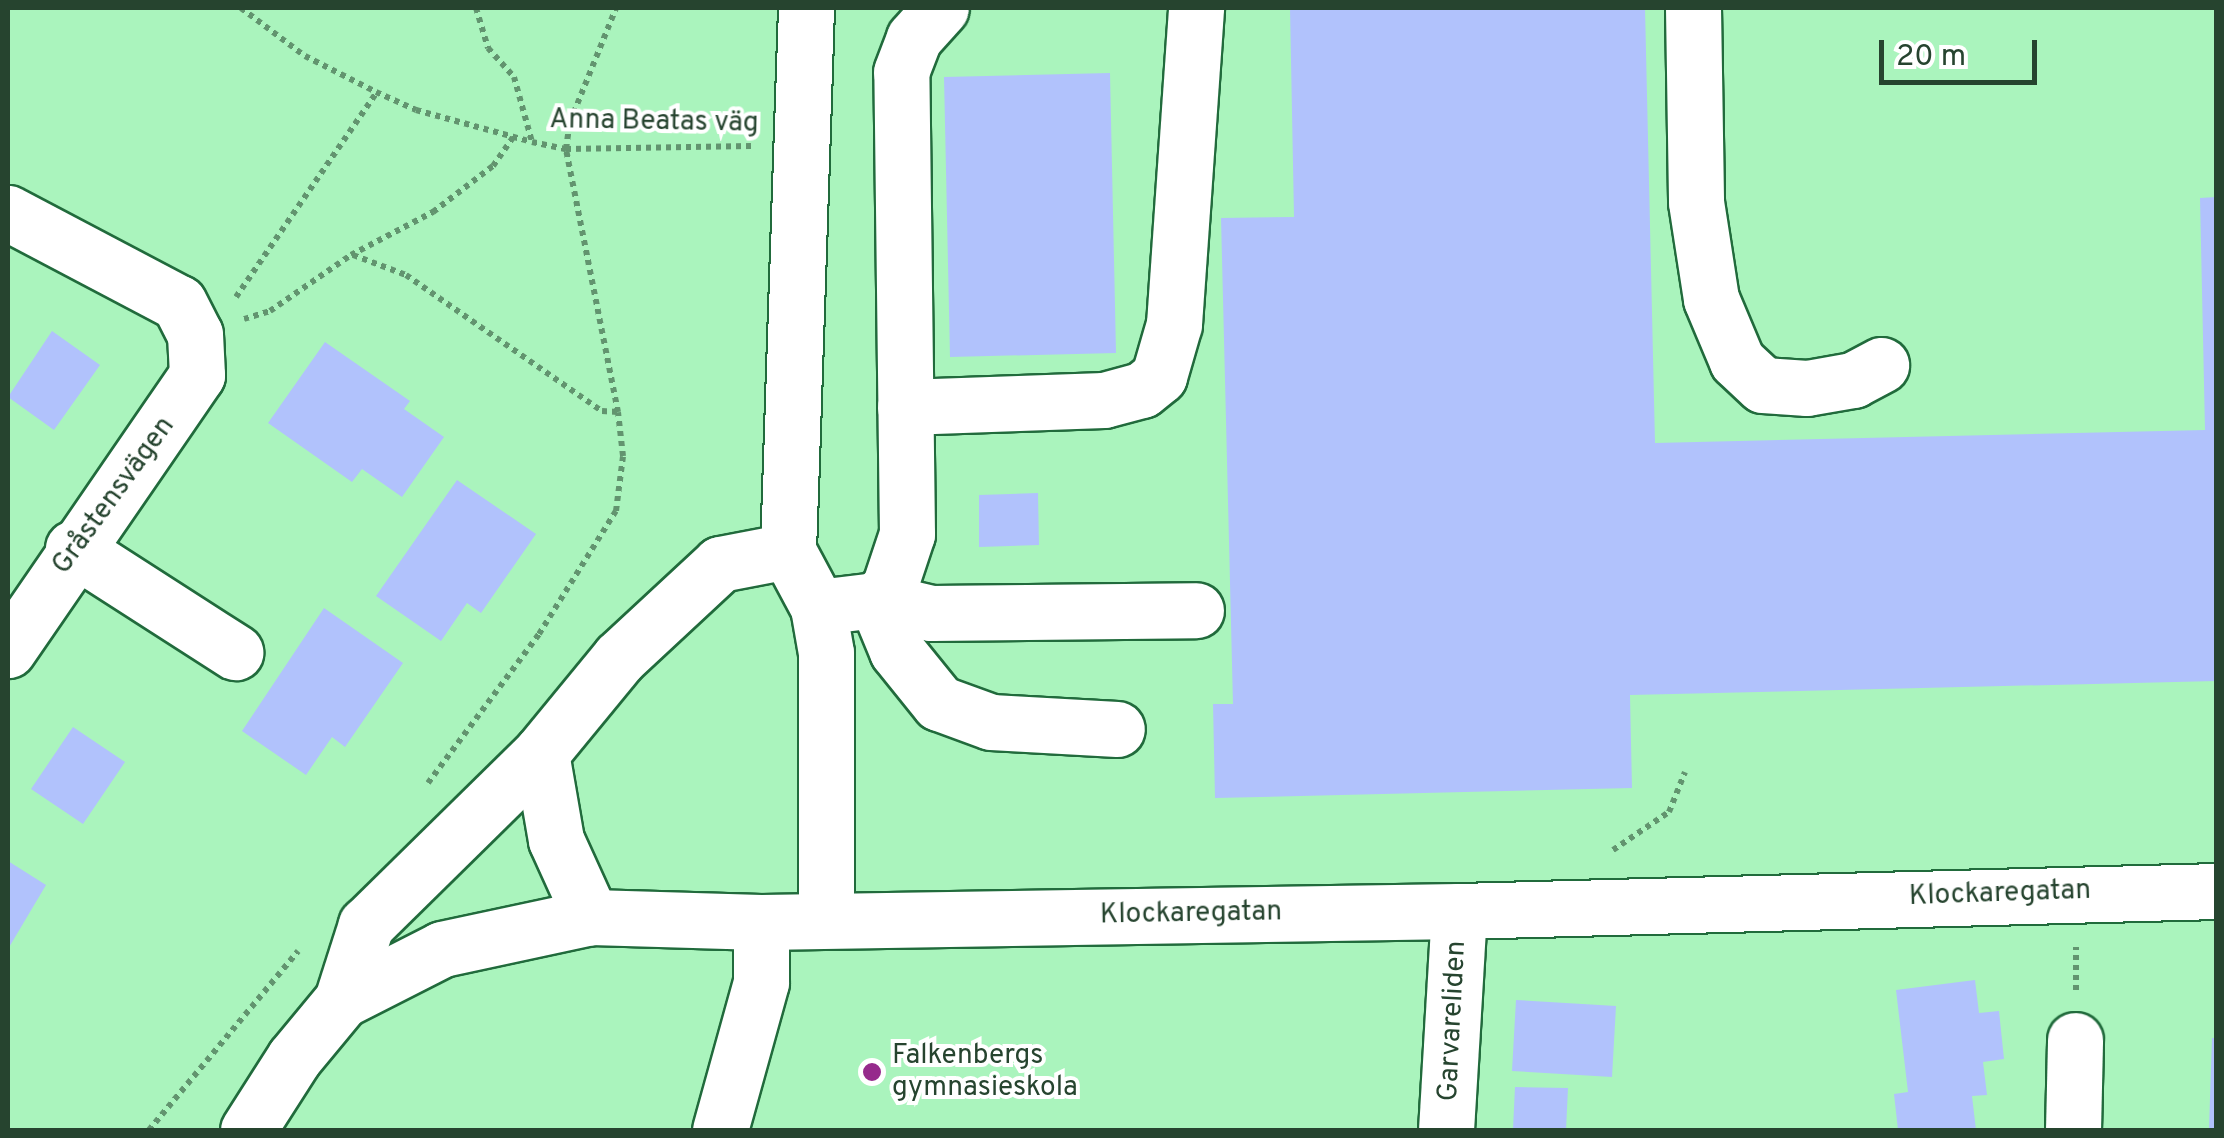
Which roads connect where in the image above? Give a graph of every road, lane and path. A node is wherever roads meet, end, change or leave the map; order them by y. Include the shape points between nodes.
1 (241, 8) edge
2 (476, 8) edge
3 (616, 8) edge
4 (806, 8) edge
5 (941, 8) edge
6 (1196, 8) edge
7 (1693, 8) edge
8 (376, 92) junction
9 (513, 137) junction
10 (532, 142) junction
11 (800, 145) junction
12 (566, 149) junction
13 (8, 213) edge
14 (352, 255) junction
15 (195, 334) junction
16 (1881, 366) dead end
17 (905, 407) junction
18 (618, 412) junction
19 (616, 511) dead end
20 (73, 548) junction
21 (788, 551) junction
22 (876, 600) junction
23 (818, 607) junction
24 (1196, 610) dead end
25 (8, 650) edge
26 (235, 652) dead end
27 (1117, 729) dead end
28 (541, 754) junction
29 (1685, 772) dead end
30 (1604, 862) dead end
31 (2216, 891) edge
32 (1459, 911) junction
33 (591, 917) junction
34 (826, 918) junction
35 (761, 922) junction
36 (342, 1000) junction
37 (2075, 1040) dead end
38 (248, 1130) edge
39 (720, 1130) edge
40 (1446, 1130) edge
41 (2073, 1130) edge

1 - 8 path, Anna Beatas väg via 306,56
2 - 10 path via 488,48 514,77
3 - 12 path via 570,122
4 - 11 street
5 - 17 street via 914,38 901,72
6 - 17 street via 1174,324 1159,376 1142,390 1104,400
7 - 16 street via 1698,220 1711,299 1737,361 1763,384 1807,388 1853,380
8 - 9 path, Anna Beatas väg
8 - 15 path via 260,268
9 - 10 path, Anna Beatas väg
9 - 14 path via 492,166 433,212
10 - 12 path, Anna Beatas väg
11 - 12 path, Anna Beatas väg
11 - 21 street
12 - 18 path
13 - 15 street via 179,303
14 - 15 path via 270,311
14 - 18 path via 406,275 602,411
15 - 20 street, Gråstensvägen via 196,375 181,404
17 - 22 street via 907,534 889,588
18 - 19 path via 623,456
20 - 25 street, Gråstensvägen
20 - 26 street
21 - 23 street
21 - 28 street via 720,564 620,658
22 - 23 street
22 - 24 street via 931,613
22 - 27 street via 897,651 939,703 992,722
23 - 34 street via 830,707
28 - 33 street via 556,840
28 - 36 street via 366,925
29 - 30 path via 1669,812
31 - 32 street, Klockaregatan
32 - 34 street, Klockaregatan
32 - 40 street, Garvareliden
33 - 35 street, Klockaregatan
33 - 36 street, Klockaregatan via 442,949
34 - 35 street, Klockaregatan
35 - 39 street via 761,982
36 - 38 street, Klockaregatan
37 - 41 street

